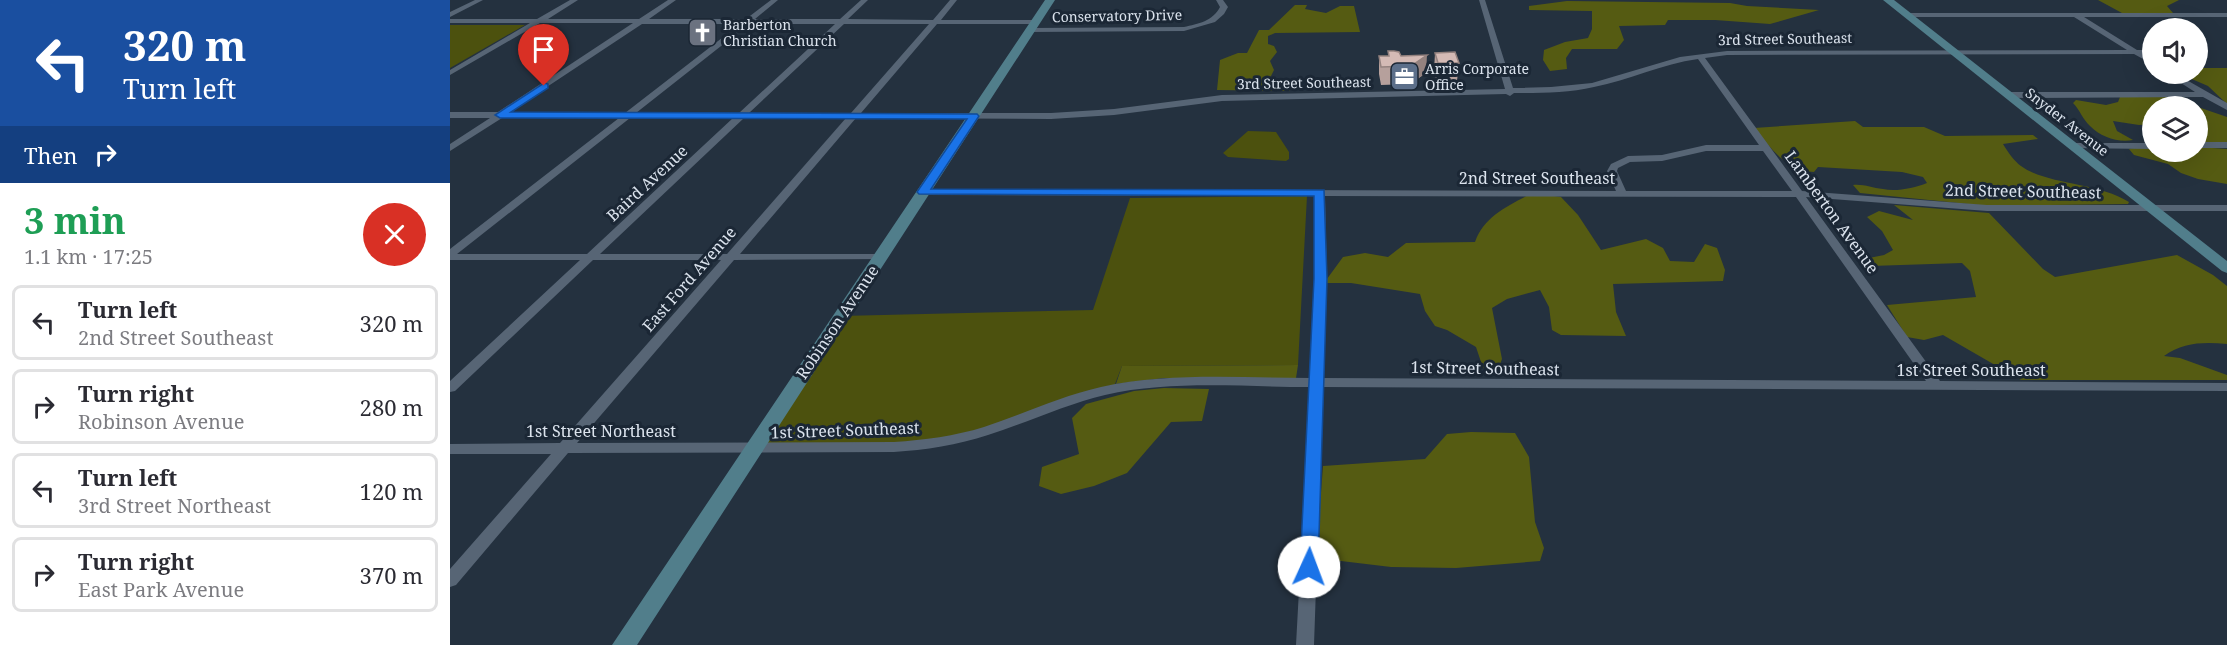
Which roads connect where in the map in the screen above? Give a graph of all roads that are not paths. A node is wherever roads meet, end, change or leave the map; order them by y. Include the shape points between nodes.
1 (480, 0) edge
2 (575, 0) edge
3 (673, 0) edge
4 (775, 0) edge
5 (865, 0) edge
6 (954, 0) edge
7 (1050, 0) edge
8 (1219, 0) edge
9 (1482, 0) edge
10 (1888, 0) edge
11 (450, 15) edge
12 (1908, 15) junction
13 (2075, 15) junction
14 (2227, 15) edge
15 (450, 21) edge
16 (539, 21) junction
17 (641, 21) junction
18 (935, 21) junction
19 (747, 22) junction
20 (842, 22) junction
21 (1033, 26) junction
22 (1954, 52) junction
23 (2135, 52) junction
24 (2142, 52) edge
25 (1700, 56) junction
26 (2142, 56) edge
27 (450, 73) edge
28 (2188, 84) edge
29 (1510, 93) junction
30 (2205, 94) junction
31 (2008, 95) junction
32 (2227, 107) edge
33 (450, 115) edge
34 (500, 115) junction
35 (627, 116) junction
36 (741, 116) junction
37 (853, 116) junction
38 (974, 116) junction
39 (2208, 145) edge
40 (2227, 145) edge
41 (2073, 146) junction
42 (2142, 146) edge
43 (450, 148) edge
44 (1765, 148) junction
45 (923, 192) junction
46 (1320, 192) junction
47 (1622, 193) junction
48 (1798, 194) junction
49 (2152, 208) junction
50 (2227, 208) edge
51 (450, 256) edge
52 (590, 257) junction
53 (730, 257) junction
54 (880, 257) junction
55 (2227, 268) edge
56 (1317, 383) junction
57 (1937, 387) junction
58 (2227, 387) edge
59 (450, 388) edge
60 (450, 449) edge
61 (564, 449) junction
62 (752, 449) junction
63 (450, 579) edge
64 (624, 645) edge
65 (1305, 645) edge

1 - 11 street
2 - 16 street
3 - 17 street
4 - 19 street
5 - 20 street, Baird Avenue
6 - 18 street, East Ford Avenue
7 - 21 main road, Robinson Avenue
8 - 21 street, Conservatory Drive via 1224,8 1220,15 1184,29
9 - 29 street
10 - 12 main road, Snyder Avenue
12 - 13 street
12 - 22 main road, Snyder Avenue
13 - 14 street
13 - 23 street
15 - 16 street
16 - 17 street
16 - 27 street
17 - 19 street
17 - 34 street
18 - 20 street
18 - 21 street
18 - 37 street, East Ford Avenue
19 - 20 street
19 - 35 street
20 - 36 street, Baird Avenue
21 - 38 main road, Robinson Avenue
22 - 23 street, 3rd Street Southeast
22 - 25 street, 3rd Street Southeast via 1753,52
22 - 31 main road, Snyder Avenue
23 - 24 street, 3rd Street Southeast
23 - 26 street
25 - 29 street, 3rd Street Southeast via 1593,85
25 - 44 street, Lamberton Avenue
28 - 30 street
29 - 38 street, 3rd Street Southeast via 1222,98 1087,114
30 - 31 street
30 - 32 street
31 - 41 main road, Snyder Avenue
33 - 34 street, 3rd Street Southeast
34 - 35 street, 3rd Street Southeast
34 - 43 street
35 - 36 street, 3rd Street Southeast
35 - 51 street
36 - 37 street, 3rd Street Southeast
36 - 52 street, Baird Avenue
37 - 38 street, 3rd Street Southeast
37 - 53 street, East Ford Avenue
38 - 45 main road, Robinson Avenue
39 - 40 street
41 - 42 street
41 - 49 main road, Snyder Avenue
44 - 47 street via 1706,148 1662,158 1628,159 1612,171
44 - 48 street, Lamberton Avenue
45 - 46 street, 2nd Street Southeast
45 - 54 main road, Robinson Avenue
46 - 47 street, 2nd Street Southeast
46 - 56 street
47 - 48 street, 2nd Street Southeast
48 - 49 street, 2nd Street Southeast via 1987,208
48 - 57 street, Lamberton Avenue
49 - 50 street, 2nd Street Southeast
49 - 55 main road, Snyder Avenue
51 - 52 street
52 - 53 street
52 - 59 street, Baird Avenue
53 - 54 street
53 - 61 street, East Ford Avenue
54 - 62 main road, Robinson Avenue
56 - 57 street, 1st Street Southeast
56 - 62 street, 1st Street Southeast via 1133,385 1076,399 983,432 920,445
56 - 65 street
57 - 58 street, 1st Street Southeast
60 - 61 street, 1st Street Northeast
61 - 62 street, 1st Street Northeast
61 - 63 street, East Ford Avenue
62 - 64 main road, Robinson Avenue

